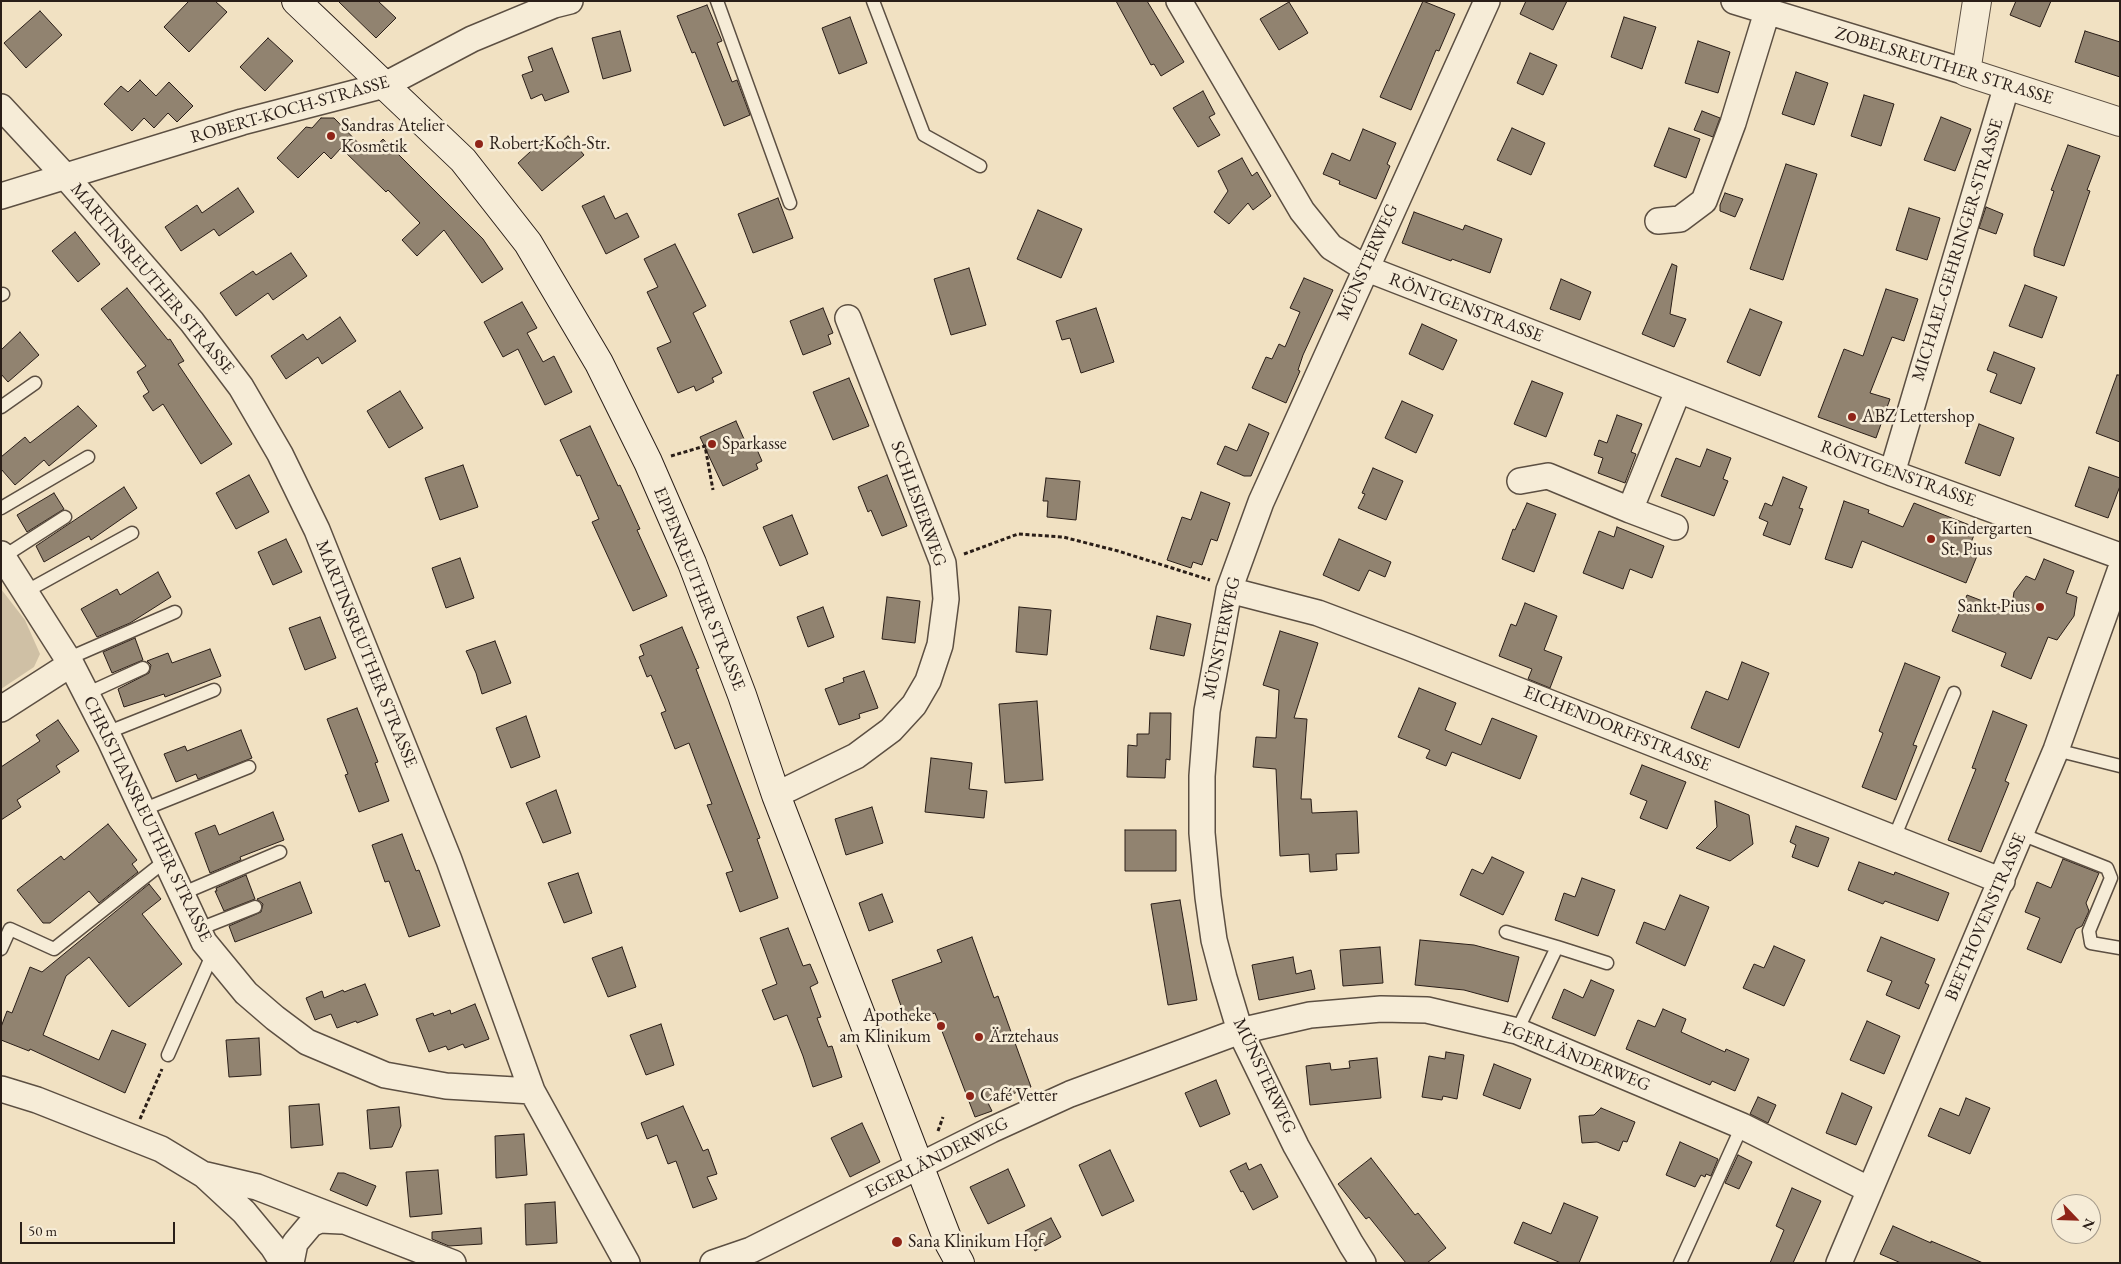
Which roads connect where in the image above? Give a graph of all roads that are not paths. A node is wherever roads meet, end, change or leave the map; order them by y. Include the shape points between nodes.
1 (296, 1) edge
2 (570, 1) edge
3 (717, 1) edge
4 (873, 1) edge
5 (1179, 1) edge
6 (1487, 1) edge
7 (1734, 1) edge
8 (1977, 1) edge
9 (1767, 12) junction
10 (1966, 72) junction
11 (385, 85) junction
12 (2007, 85) junction
13 (1, 107) edge
14 (2120, 122) edge
15 (980, 166) dead end
16 (66, 177) junction
17 (1, 196) edge
18 (790, 203) dead end
19 (1658, 221) dead end
20 (1365, 268) junction
21 (848, 318) dead end
22 (35, 383) dead end
23 (1678, 391) junction
24 (1, 407) edge
25 (88, 457) dead end
26 (1892, 472) junction
27 (1520, 481) dead end
28 (1, 508) edge
29 (1630, 510) junction
30 (65, 518) dead end
31 (1675, 527) dead end
32 (132, 533) dead end
33 (2, 556) edge
34 (2120, 556) edge
35 (2120, 571) edge
36 (1228, 590) junction
37 (25, 592) junction
38 (175, 612) dead end
39 (69, 661) junction
40 (143, 668) dead end
41 (214, 690) dead end
42 (1954, 693) dead end
43 (86, 694) junction
44 (1, 709) edge
45 (106, 734) junction
46 (2056, 750) junction
47 (2120, 766) edge
48 (249, 767) dead end
49 (776, 795) junction
50 (142, 810) junction
51 (2021, 834) junction
52 (1894, 838) junction
53 (280, 852) dead end
54 (165, 860) junction
55 (2002, 881) junction
56 (181, 894) junction
57 (255, 907) dead end
58 (199, 929) junction
59 (1506, 932) dead end
60 (1557, 947) junction
61 (2120, 948) edge
62 (1, 949) edge
63 (213, 953) junction
64 (1607, 963) dead end
65 (1517, 1030) junction
66 (1240, 1031) junction
67 (168, 1055) road end
68 (1, 1088) edge
69 (532, 1091) junction
70 (1742, 1126) junction
71 (920, 1167) junction
72 (204, 1175) junction
73 (1870, 1190) junction
74 (348, 1223) junction
75 (1843, 1262) edge
76 (283, 1263) edge
77 (291, 1263) edge
78 (453, 1263) edge
79 (627, 1263) edge
80 (713, 1263) edge
81 (960, 1263) edge
82 (1363, 1263) edge
83 (1680, 1263) edge

1 - 11 main road, EPPENREUTHER STRASSE
2 - 11 street, ROBERT-KOCH-STRASSE via 472,39
3 - 18 lane
4 - 15 lane via 924,135
5 - 20 street, RÖNTGENSTRASSE via 1302,211 1331,247
6 - 20 street, MÜNSTERWEG
7 - 9 street, ZOBELSREUTHER STRASSE
8 - 10 main road
9 - 10 street, ZOBELSREUTHER STRASSE
9 - 19 street via 1733,123 1704,201 1680,219
10 - 12 main road, ZOBELSREUTHER STRASSE
11 - 16 street, ROBERT-KOCH-STRASSE via 242,122
11 - 49 main road, EPPENREUTHER STRASSE via 463,160 528,243 599,363 648,462 692,563
12 - 14 main road, ZOBELSREUTHER STRASSE
12 - 26 street, MICHAEL-GEHRINGER-STRASSE
13 - 16 street, MARTINSREUTHER STRASSE
16 - 17 street, ROBERT-KOCH-STRASSE
16 - 69 street, MARTINSREUTHER STRASSE via 192,322 242,387 280,454 317,530 449,860
20 - 23 street, RÖNTGENSTRASSE
20 - 36 street, MÜNSTERWEG via 1261,502
21 - 49 street, SCHLESIERWEG via 943,563 946,599 940,644 928,681 914,705 891,730 856,756
22 - 24 lane
23 - 26 street, RÖNTGENSTRASSE
23 - 29 street
25 - 28 lane
26 - 34 street, RÖNTGENSTRASSE
27 - 29 street via 1548,476
29 - 31 street
30 - 33 lane
32 - 37 lane
33 - 37 street, CHRISTIANSREUTHER STRASSE
35 - 46 street, BEETHOVENSTRASSE
36 - 52 street, EICHENDORFFSTRASSE via 1318,613 1354,626
36 - 66 street, MÜNSTERWEG via 1207,711 1202,833 1214,940
37 - 39 street, CHRISTIANSREUTHER STRASSE
38 - 39 lane
39 - 43 street, CHRISTIANSREUTHER STRASSE
39 - 44 street
40 - 43 lane
41 - 45 lane
42 - 52 lane
43 - 45 street, CHRISTIANSREUTHER STRASSE
45 - 50 street, CHRISTIANSREUTHER STRASSE
46 - 47 lane
46 - 51 street, BEETHOVENSTRASSE
48 - 50 lane
49 - 71 main road, EPPENREUTHER STRASSE
50 - 54 street, CHRISTIANSREUTHER STRASSE
51 - 55 street, BEETHOVENSTRASSE
51 - 61 lane via 2107,868 2111,878 2089,931 2091,943
52 - 55 street, EICHENDORFFSTRASSE
53 - 56 lane
54 - 56 street, CHRISTIANSREUTHER STRASSE
54 - 62 lane via 54,949 10,929
55 - 73 street, BEETHOVENSTRASSE
56 - 58 street, CHRISTIANSREUTHER STRASSE
57 - 58 lane
58 - 63 street, CHRISTIANSREUTHER STRASSE
59 - 60 lane
60 - 64 lane
60 - 65 lane
63 - 67 lane
63 - 69 street, CHRISTIANSREUTHER STRASSE via 246,993 275,1018 307,1042 340,1057 385,1075 438,1084
65 - 66 street, EGERLÄNDERWEG via 1427,1010 1381,1009 1310,1015
65 - 70 street, EGERLÄNDERWEG
66 - 71 street, EGERLÄNDERWEG via 1070,1094
66 - 82 street, MÜNSTERWEG via 1296,1146
68 - 72 street via 161,1149
69 - 79 street, MARTINSREUTHER STRASSE
70 - 73 street, EGERLÄNDERWEG
70 - 83 lane
71 - 80 street, EGERLÄNDERWEG via 751,1250
71 - 81 main road, EPPENREUTHER STRASSE
72 - 74 street via 257,1187
72 - 76 street via 244,1212 274,1247
73 - 75 street, BEETHOVENSTRASSE
74 - 77 street via 331,1219 310,1224 295,1243
74 - 78 street

